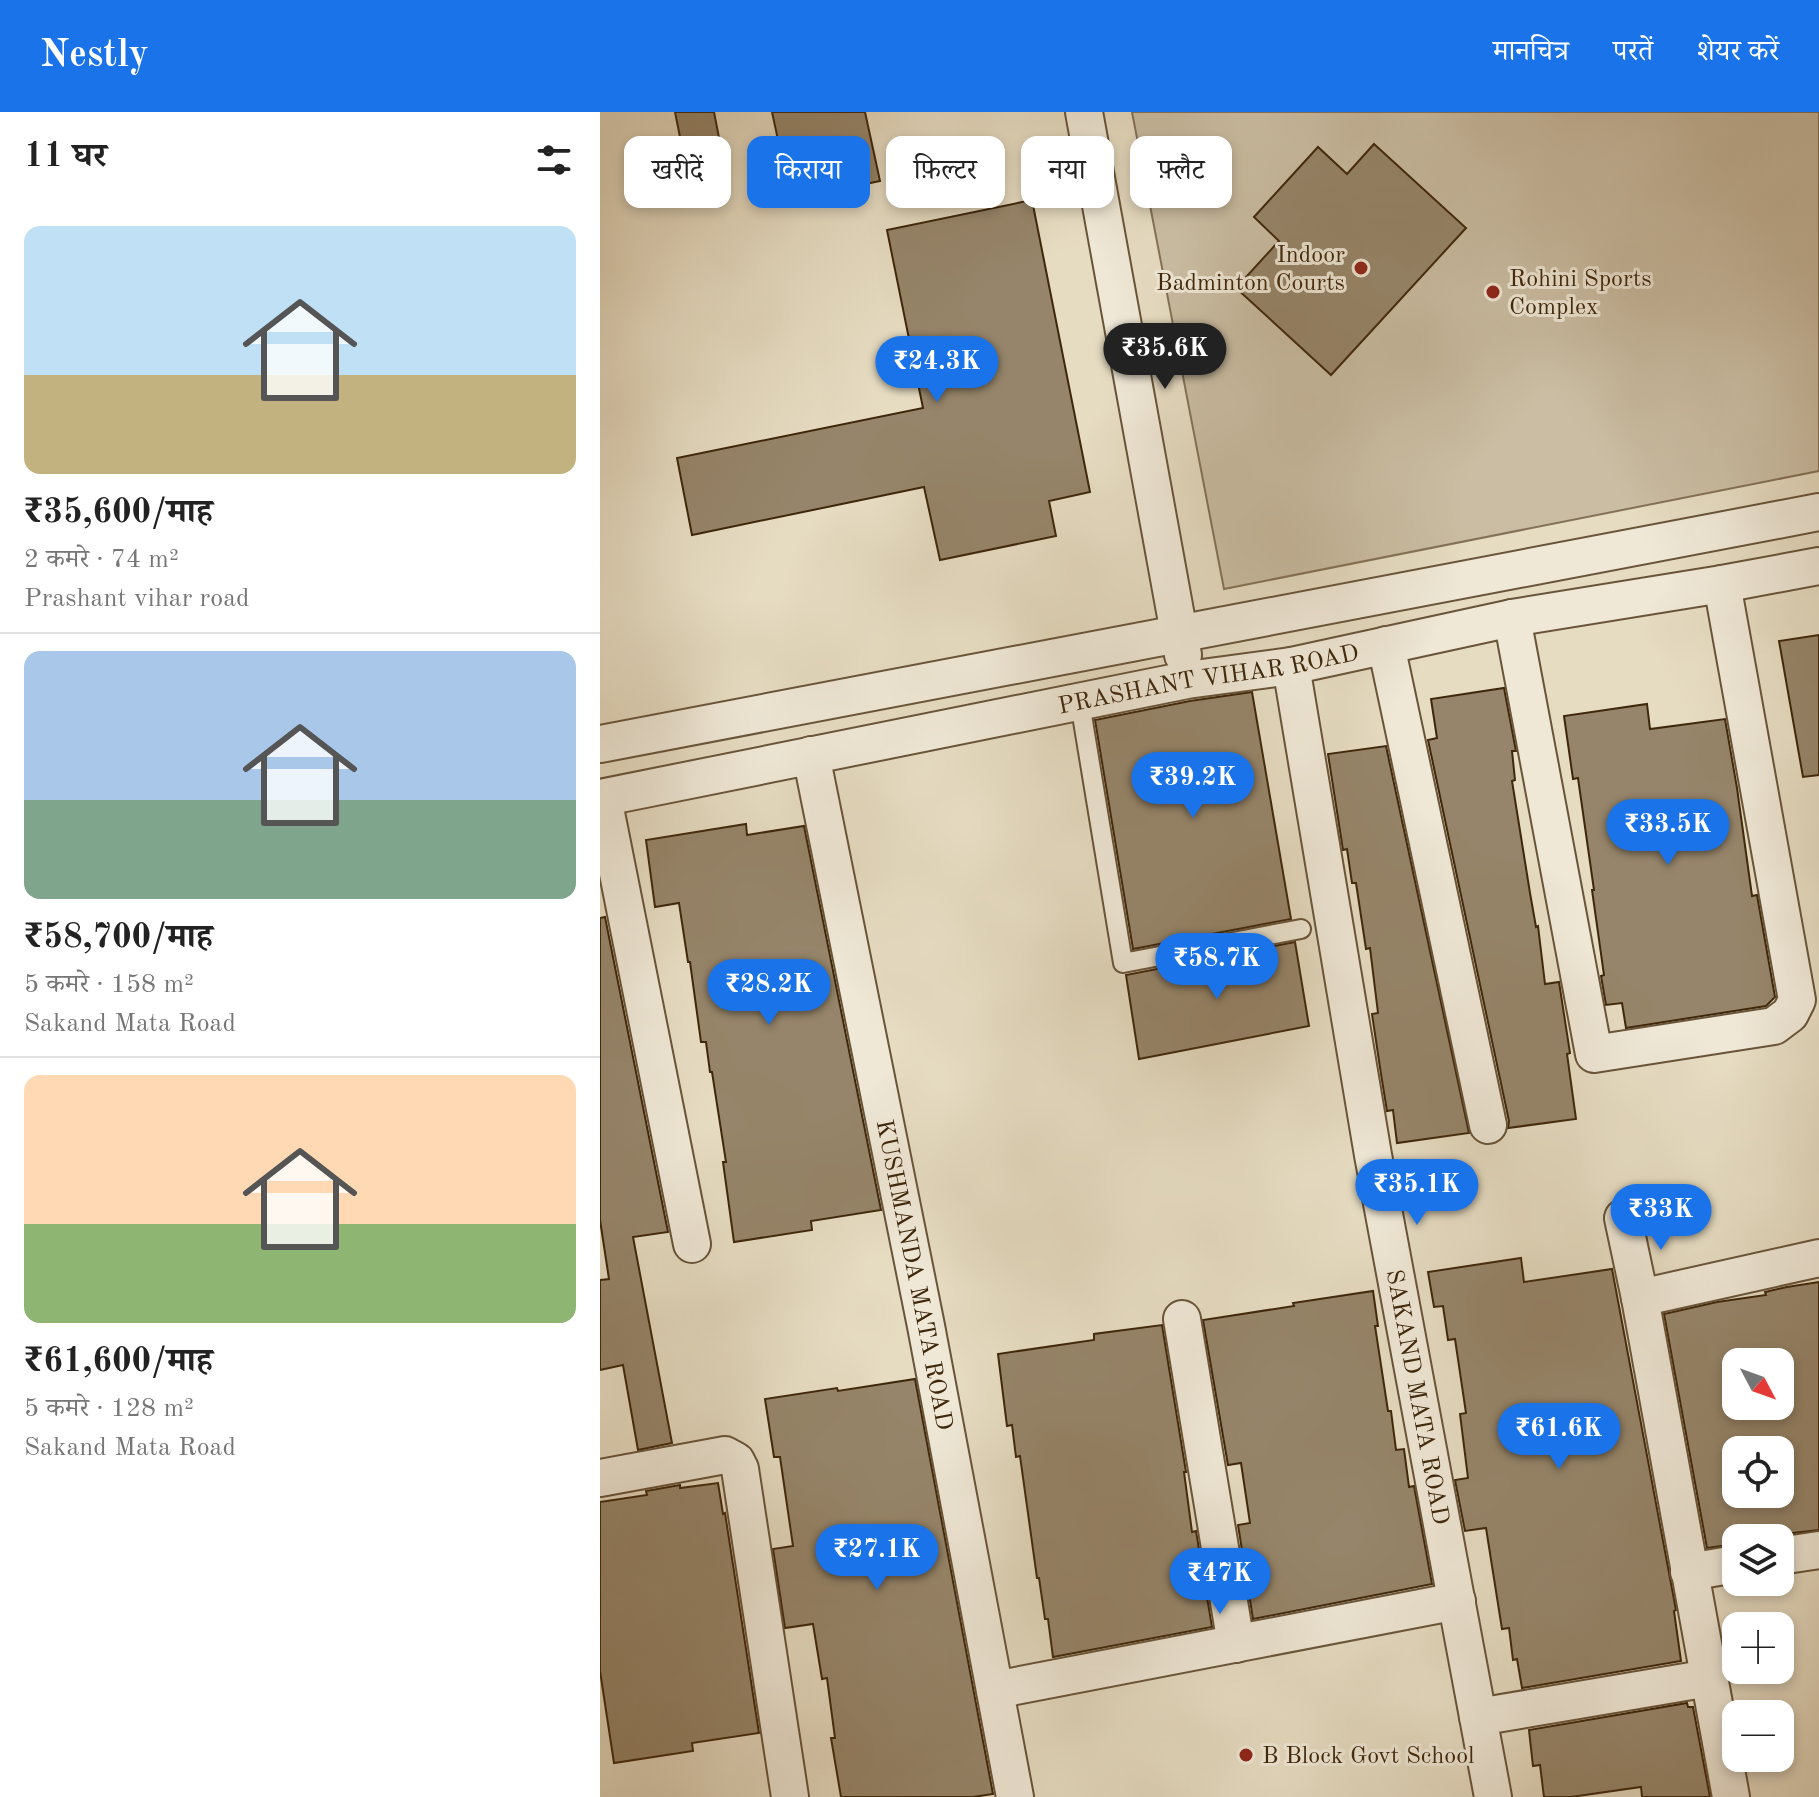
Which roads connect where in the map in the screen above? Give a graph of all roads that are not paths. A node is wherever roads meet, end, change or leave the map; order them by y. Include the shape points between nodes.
1 (1084, 112) edge
2 (1819, 512) edge
3 (1819, 566) edge
4 (1722, 584) junction
5 (1512, 618) junction
6 (1179, 634) junction
7 (1386, 645) junction
8 (1291, 666) junction
9 (1187, 680) junction
10 (1080, 703) junction
11 (600, 744) edge
12 (811, 755) junction
13 (602, 798) edge
14 (1301, 929) dead end
15 (1488, 1125) dead end
16 (1623, 1218) dead end
17 (692, 1244) dead end
18 (1819, 1258) edge
19 (1640, 1298) junction
20 (1182, 1319) dead end
21 (600, 1478) edge
22 (1819, 1550) edge
23 (1794, 1554) edge
24 (1722, 1566) edge
25 (1689, 1572) junction
26 (1457, 1601) junction
27 (1236, 1644) junction
28 (1709, 1678) junction
29 (995, 1690) junction
30 (1478, 1717) junction
31 (790, 1797) edge
32 (1015, 1797) edge
33 (1493, 1797) edge
34 (1731, 1797) edge

1 - 6 street
2 - 6 street, PRASHANT VIHAR ROAD
3 - 4 street, PRASHANT VIHAR ROAD
4 - 5 street, PRASHANT VIHAR ROAD
4 - 5 street via 1797,1000 1790,1014 1774,1026 1594,1054
5 - 7 street, PRASHANT VIHAR ROAD
6 - 9 street
6 - 11 street, PRASHANT VIHAR ROAD
7 - 8 street, PRASHANT VIHAR ROAD
7 - 15 street
8 - 9 street, PRASHANT VIHAR ROAD
8 - 26 street, SAKAND MATA ROAD via 1373,1155
9 - 10 street, PRASHANT VIHAR ROAD
10 - 12 street, PRASHANT VIHAR ROAD
10 - 14 lane via 1123,963
12 - 13 street, PRASHANT VIHAR ROAD
12 - 29 street, KUSHMANDA MATA ROAD
13 - 17 street
16 - 19 street
18 - 19 street
19 - 25 street
20 - 27 street
21 - 31 street via 725,1455 736,1461
22 - 23 street
24 - 25 street
25 - 28 street
26 - 27 street
26 - 30 street, SAKAND MATA ROAD
27 - 29 street
28 - 30 street
28 - 34 street
29 - 32 street, KUSHMANDA MATA ROAD
30 - 33 street, SAKAND MATA ROAD

